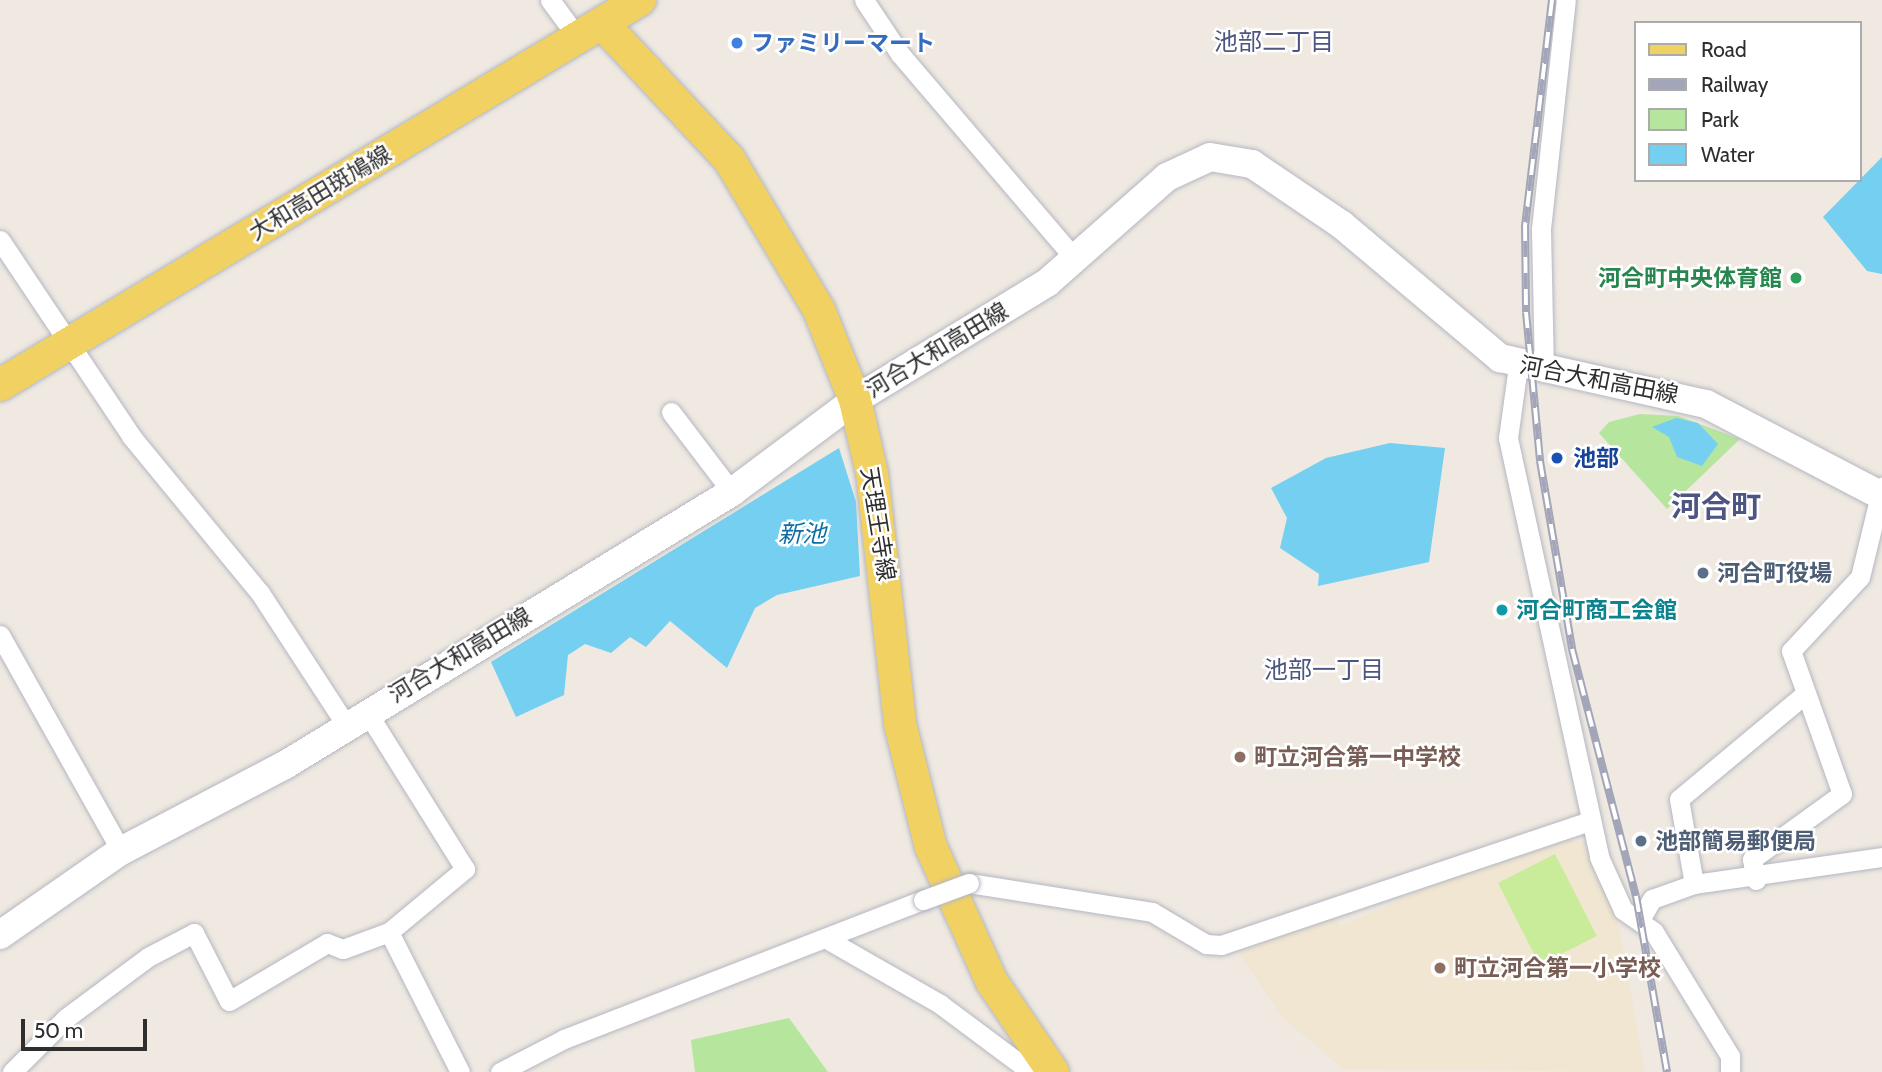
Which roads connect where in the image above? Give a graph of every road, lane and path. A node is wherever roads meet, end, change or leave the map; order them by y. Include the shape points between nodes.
1 (550, 0) edge
2 (640, 0) edge
3 (864, 0) edge
4 (1566, 0) edge
5 (590, 30) junction
6 (0, 240) edge
7 (1077, 261) junction
8 (68, 344) junction
9 (1531, 369) junction
10 (0, 385) edge
11 (855, 400) junction
12 (671, 412) dead end
13 (732, 492) junction
14 (1880, 492) edge
15 (0, 635) edge
16 (1806, 693) junction
17 (357, 718) junction
18 (1590, 821) junction
19 (121, 851) junction
20 (1882, 857) edge
21 (1756, 880) junction
22 (1694, 884) junction
23 (1641, 918) junction
24 (388, 932) junction
25 (0, 935) edge
26 (830, 941) junction
27 (12, 1072) edge
28 (460, 1072) edge
29 (500, 1072) edge
30 (1031, 1072) edge
31 (1053, 1072) edge
32 (1730, 1072) edge

1 - 5 street
2 - 5 main road, 大和高田斑鳩線
3 - 7 street via 900,54
4 - 9 street
5 - 8 main road, 大和高田斑鳩線
5 - 11 main road, 天理王寺線 via 691,114 766,213 819,310
6 - 8 street
7 - 9 main road, 河合大和高田線 via 1181,168 1210,157 1238,157 1372,247 1484,348
7 - 11 main road, 河合大和高田線
8 - 10 main road, 大和高田斑鳩線
8 - 17 street via 159,472
9 - 14 main road, 河合大和高田線 via 1706,404
9 - 18 street via 1508,438
11 - 13 main road, 河合大和高田線
11 - 31 main road, 天理王寺線 via 885,556 910,777 960,920
12 - 13 street
13 - 17 main road, 河合大和高田線
14 - 16 street via 1860,577 1791,651
15 - 19 street
16 - 21 street via 1842,794 1752,859
16 - 22 street via 1679,799
17 - 19 main road, 河合大和高田線
17 - 24 street via 465,869
18 - 23 street via 1623,910
18 - 26 street, bridge via 1221,945 1206,944 1152,912 969,883
19 - 25 main road, 河合大和高田線
20 - 21 street
21 - 22 street
22 - 23 street via 1652,899
23 - 32 street via 1730,1056
24 - 27 street via 343,949 327,943 229,1001 194,933 148,957 66,1017
24 - 28 street
26 - 29 street via 564,1039
26 - 30 street via 940,1004

